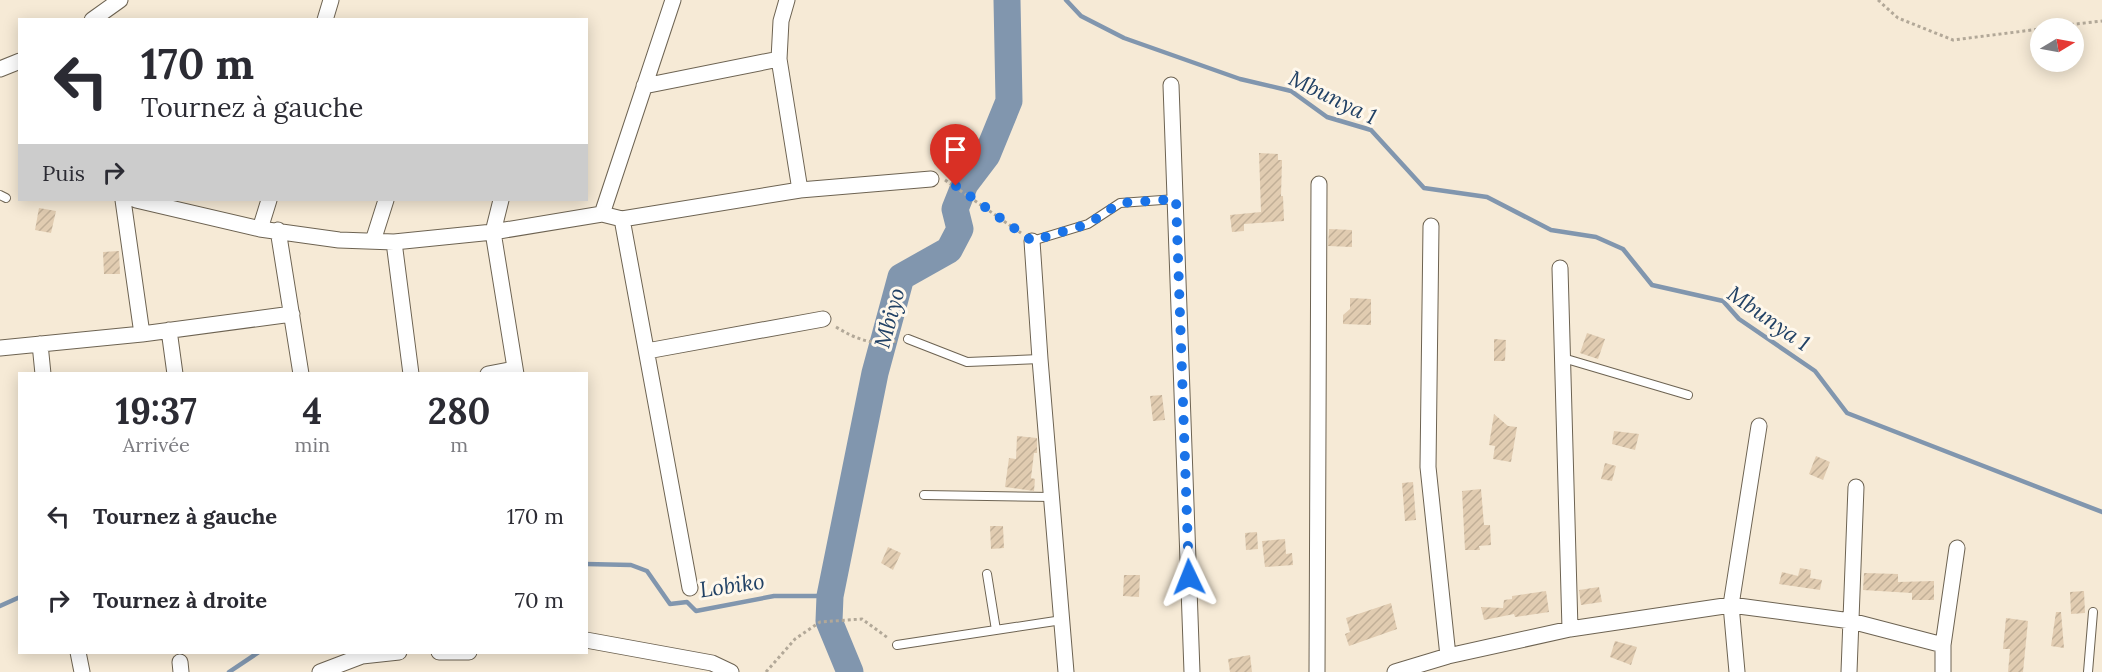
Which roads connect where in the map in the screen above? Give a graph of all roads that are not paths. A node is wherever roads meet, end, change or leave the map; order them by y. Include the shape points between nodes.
1 (120, 0) edge
2 (331, 0) edge
3 (673, 0) edge
4 (787, 0) edge
5 (93, 18) edge
6 (326, 18) edge
7 (779, 59) junction
8 (18, 62) edge
9 (0, 69) edge
10 (1171, 85) dead end
11 (644, 86) junction
12 (931, 179) dead end
13 (1318, 184) dead end
14 (800, 190) junction
15 (1176, 199) junction
16 (123, 201) edge
17 (140, 201) edge
18 (269, 201) edge
19 (386, 201) edge
20 (501, 201) edge
21 (602, 214) junction
22 (622, 219) junction
23 (1431, 226) dead end
24 (260, 229) junction
25 (278, 230) junction
26 (493, 232) junction
27 (1032, 241) joint
28 (373, 242) junction
29 (394, 242) junction
30 (1560, 268) dead end
31 (292, 314) junction
32 (823, 319) road end
33 (169, 330) junction
34 (142, 334) junction
35 (908, 339) road end
36 (40, 344) junction
37 (0, 348) edge
38 (647, 351) junction
39 (1563, 358) junction
40 (1040, 359) junction
41 (516, 371) edge
42 (43, 372) edge
43 (175, 372) edge
44 (302, 372) edge
45 (411, 372) edge
46 (1688, 395) dead end
47 (1759, 426) dead end
48 (1856, 488) dead end
49 (924, 495) dead end
50 (1052, 497) junction
51 (1957, 548) dead end
52 (987, 574) dead end
53 (690, 588) dead end
54 (1731, 605) junction
55 (2093, 612) dead end
56 (1062, 620) junction
57 (1851, 621) junction
58 (1570, 629) junction
59 (996, 630) junction
60 (588, 639) edge
61 (897, 645) road end
62 (1943, 645) junction
63 (78, 654) edge
64 (361, 654) edge
65 (1448, 656) junction
66 (82, 672) edge
67 (320, 672) edge
68 (731, 672) edge
69 (1066, 672) edge
70 (1192, 672) edge
71 (1317, 672) edge
72 (1395, 672) edge
73 (1737, 672) edge
74 (1849, 672) edge
75 (1943, 672) edge
76 (2088, 672) edge

1 - 5 street
2 - 6 street
3 - 11 street
4 - 7 street via 781,21
7 - 11 street
7 - 14 street
8 - 9 street
10 - 15 street
11 - 21 street
12 - 14 street
13 - 71 street
14 - 22 street
15 - 27 lane via 1120,203 1088,224
15 - 70 street
16 - 34 street
17 - 24 street
18 - 24 street
19 - 28 street
20 - 26 street
21 - 22 street
21 - 26 street
22 - 38 street
23 - 65 street via 1428,466
24 - 25 street
25 - 28 street
25 - 31 street
26 - 29 street
26 - 41 street
27 - 40 street
28 - 29 street
29 - 45 street
30 - 39 street
31 - 33 street
31 - 44 street
32 - 38 street
33 - 34 street
33 - 43 street
34 - 36 street
35 - 40 lane via 967,362
36 - 37 street
36 - 42 street
38 - 53 street
39 - 46 lane
39 - 58 street
40 - 50 street
47 - 54 street
48 - 57 street
49 - 50 lane
50 - 56 street
51 - 62 street
52 - 59 lane
54 - 57 street
54 - 58 street
54 - 73 street
55 - 76 lane
56 - 59 lane
56 - 69 street
57 - 62 street
57 - 74 street
58 - 65 street
59 - 61 lane
60 - 68 street via 712,663
62 - 75 street
63 - 66 street
64 - 67 street
65 - 72 street

